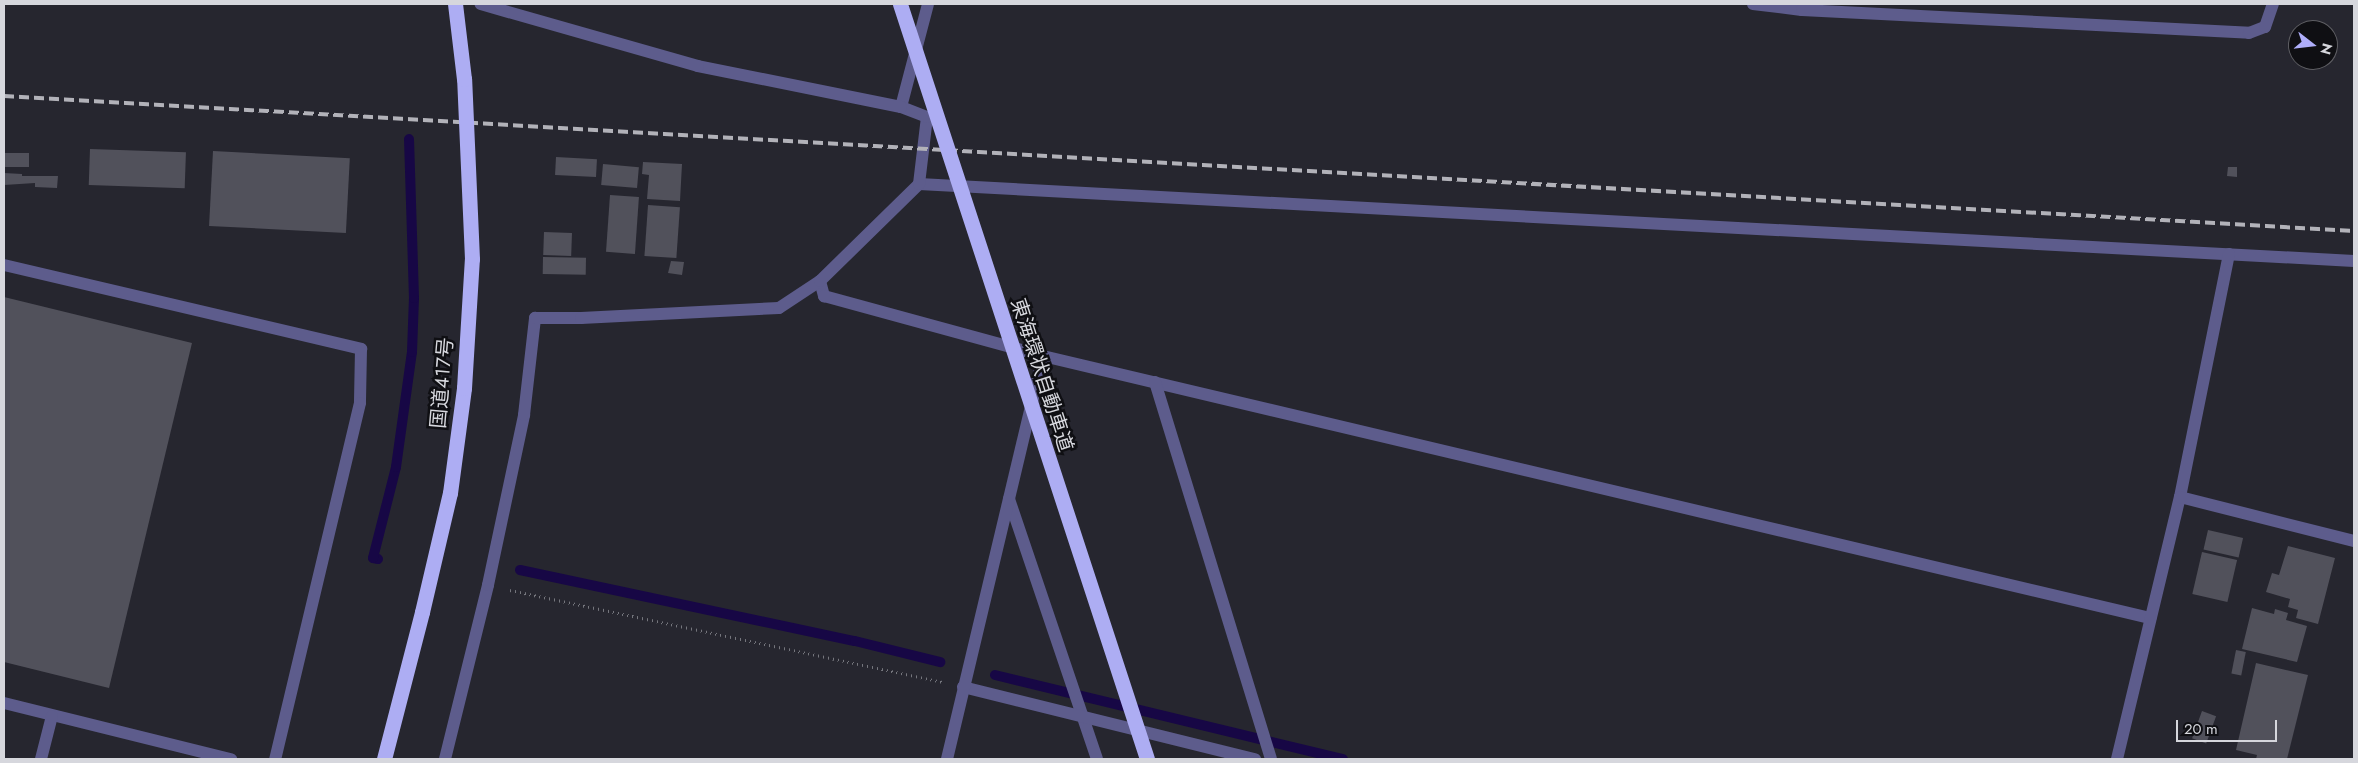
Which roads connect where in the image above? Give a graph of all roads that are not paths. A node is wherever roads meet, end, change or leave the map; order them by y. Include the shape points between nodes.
1 (455, 4) edge
2 (480, 4) edge
3 (900, 4) edge
4 (928, 4) edge
5 (1753, 4) edge
6 (2272, 4) edge
7 (506, 8) edge
8 (901, 107) junction
9 (919, 184) junction
10 (2229, 254) junction
11 (2354, 261) edge
12 (4, 265) edge
13 (820, 281) junction
14 (1043, 356) junction
15 (1155, 382) junction
16 (1008, 498) junction
17 (2180, 498) junction
18 (2354, 541) edge
19 (2150, 618) junction
20 (963, 687) junction
21 (4, 703) edge
22 (52, 716) junction
23 (1083, 717) junction
24 (41, 759) edge
25 (231, 759) edge
26 (274, 759) edge
27 (384, 759) edge
28 (445, 759) edge
29 (947, 759) edge
30 (1097, 759) edge
31 (1147, 759) edge
32 (1255, 759) edge
33 (1271, 759) edge
34 (2119, 759) edge

1 - 27 highway, 国道417号, bridge via 464,80 472,259 464,388 450,493
2 - 7 street
3 - 31 highway, 東海環状自動車道, bridge
4 - 8 street
5 - 6 street via 1802,10 2249,33 2265,27
7 - 8 street via 698,66
8 - 9 street via 927,117
9 - 10 street
9 - 13 street
10 - 11 street
10 - 17 street
12 - 26 street via 361,349 360,403
13 - 14 street via 824,296
13 - 28 street via 778,308 535,318 524,416 488,585
14 - 15 street
14 - 16 street
15 - 19 street
15 - 33 street
16 - 20 street
16 - 23 street
17 - 18 street
17 - 19 street
19 - 34 street
20 - 23 street
20 - 29 street
21 - 22 street
22 - 24 street
22 - 25 street
23 - 30 street
23 - 32 street

